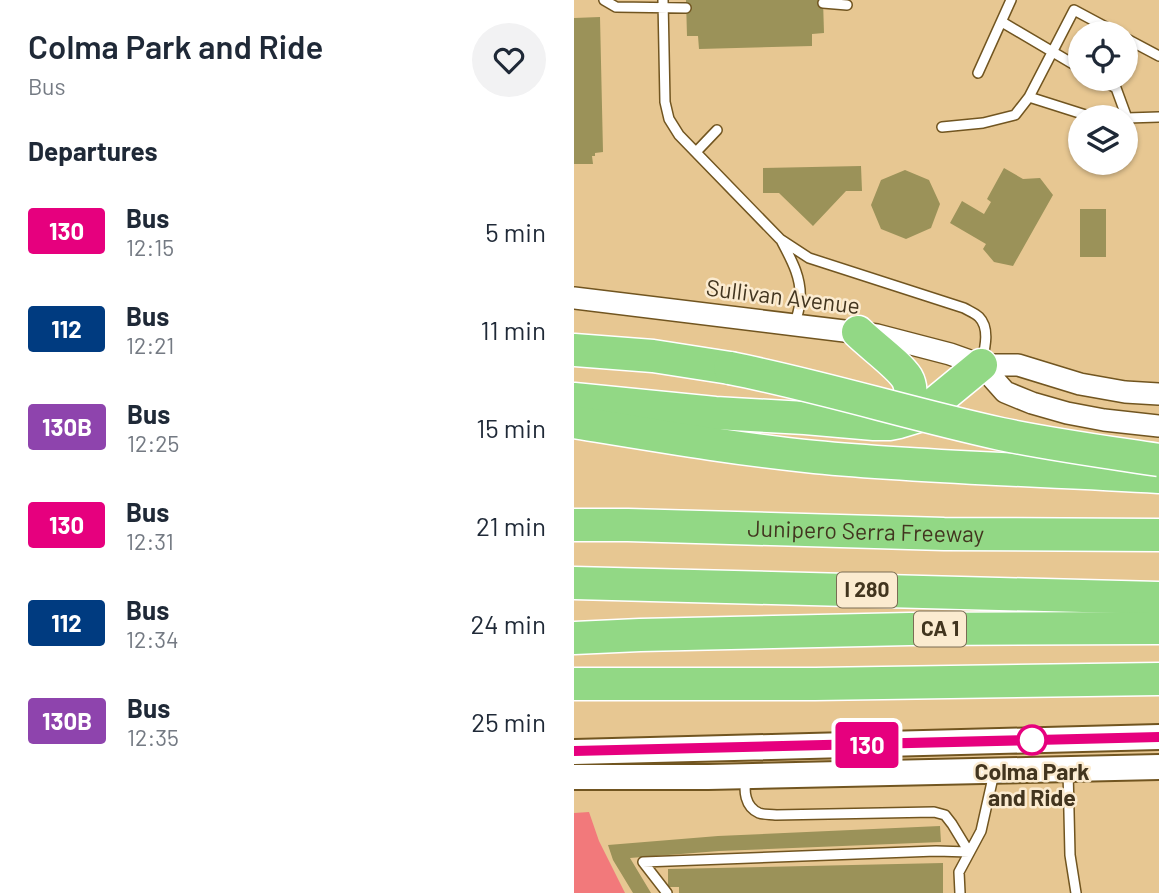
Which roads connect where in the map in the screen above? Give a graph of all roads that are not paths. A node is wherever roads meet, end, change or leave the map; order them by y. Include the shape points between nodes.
1 (604, 0) edge
2 (1011, 0) edge
3 (823, 3) dead end
4 (663, 4) edge
5 (847, 5) dead end
6 (686, 8) dead end
7 (1068, 21) edge
8 (1095, 21) edge
9 (1002, 22) junction
10 (1068, 22) edge
11 (1138, 45) edge
12 (1052, 53) junction
13 (1159, 56) edge
14 (1068, 62) edge
15 (978, 73) dead end
16 (1029, 97) junction
17 (1068, 109) edge
18 (1159, 117) edge
19 (1138, 118) edge
20 (942, 127) dead end
21 (717, 130) dead end
22 (696, 152) junction
23 (780, 239) junction
24 (574, 298) edge
25 (794, 325) junction
26 (858, 332) junction
27 (574, 350) edge
28 (981, 365) junction
29 (574, 379) edge
30 (1159, 394) edge
31 (574, 399) edge
32 (805, 418) junction
33 (574, 422) edge
34 (874, 424) junction
35 (1159, 426) edge
36 (1159, 460) edge
37 (1159, 477) edge
38 (574, 512) edge
39 (574, 525) edge
40 (628, 525) junction
41 (1159, 535) edge
42 (574, 583) edge
43 (1159, 598) edge
44 (1159, 628) edge
45 (574, 638) edge
46 (1159, 679) edge
47 (574, 684) edge
48 (816, 684) junction
49 (574, 700) edge
50 (1159, 737) edge
51 (772, 747) junction
52 (574, 751) edge
53 (1159, 767) edge
54 (1068, 770) junction
55 (994, 772) junction
56 (747, 776) junction
57 (574, 777) edge
58 (969, 852) junction
59 (667, 893) edge
60 (960, 893) edge
61 (1076, 893) edge

1 - 4 lane via 616,7
2 - 9 lane
3 - 5 lane
4 - 6 lane
4 - 22 lane via 665,102 669,119
7 - 8 lane via 1074,10
9 - 12 lane
9 - 15 lane
10 - 12 lane
11 - 13 lane
12 - 14 lane
12 - 16 lane
16 - 17 lane
16 - 20 lane via 1015,115 984,124
18 - 19 lane
21 - 22 lane
22 - 23 lane
23 - 25 lane via 798,278 800,300
23 - 28 lane via 808,258 964,308 980,318 985,330
24 - 25 street, Sullivan Avenue
25 - 26 street, Sullivan Avenue
26 - 28 street, Sullivan Avenue
26 - 34 highway via 901,371 910,386 903,412
27 - 36 highway, bridge via 730,368 1002,434
28 - 30 street, Sullivan Avenue via 1018,365 1080,384
28 - 34 highway via 919,416
28 - 35 street, Sullivan Avenue via 1005,392 1032,403 1095,419
29 - 32 highway
31 - 32 highway
32 - 34 highway
33 - 37 highway via 879,463
38 - 40 highway
39 - 40 highway, Junipero Serra Freeway
40 - 41 highway, Junipero Serra Freeway
42 - 43 highway, I 280
44 - 45 highway, CA 1
46 - 48 highway
47 - 48 highway
48 - 49 highway
50 - 51 main road
51 - 52 main road
51 - 56 main road
53 - 54 main road
54 - 55 main road
54 - 61 lane via 1070,855
55 - 56 main road
55 - 58 lane via 981,831
56 - 57 main road
56 - 58 lane via 746,798 760,813 934,812 945,815
58 - 59 lane via 643,862
58 - 60 lane via 959,872

